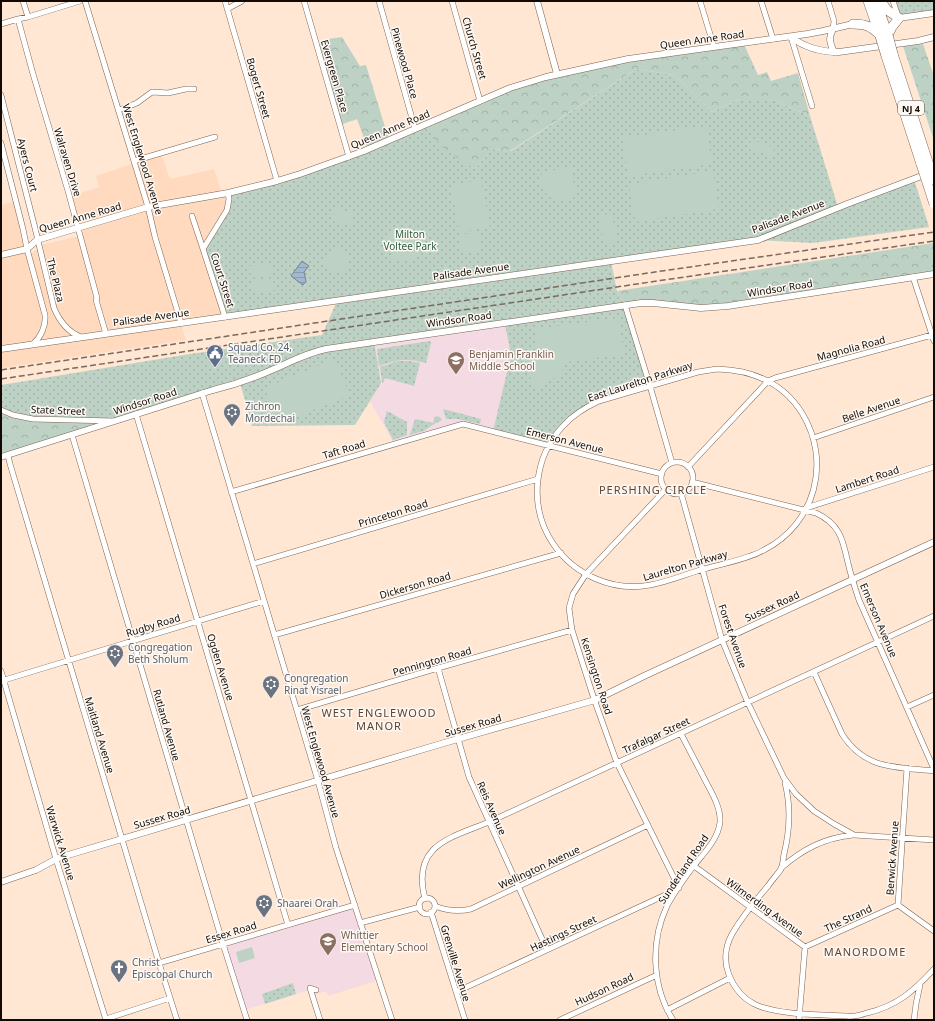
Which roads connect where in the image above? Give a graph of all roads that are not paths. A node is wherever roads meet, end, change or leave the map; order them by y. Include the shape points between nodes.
1 (23, 1) edge
2 (80, 1) edge
3 (85, 1) edge
4 (225, 1) edge
5 (242, 1) edge
6 (304, 1) edge
7 (379, 1) edge
8 (452, 1) edge
9 (537, 1) edge
10 (700, 1) edge
11 (761, 1) edge
12 (828, 1) edge
13 (881, 1) edge
14 (893, 1) edge
15 (871, 2) edge
16 (227, 9) junction
17 (934, 14) edge
18 (28, 17) junction
19 (899, 18) junction
20 (18, 19) junction
21 (1, 24) edge
22 (853, 24) junction
23 (833, 29) junction
24 (884, 35) junction
25 (791, 37) junction
26 (934, 37) edge
27 (773, 39) junction
28 (714, 47) junction
29 (834, 52) junction
30 (557, 74) junction
31 (194, 89) dead end
32 (1, 95) edge
33 (480, 101) junction
34 (812, 106) dead end
35 (119, 110) junction
36 (414, 129) junction
37 (215, 138) dead end
38 (1, 143) edge
39 (349, 157) junction
40 (134, 161) junction
41 (925, 163) junction
42 (934, 172) edge
43 (934, 180) edge
44 (277, 181) junction
45 (228, 193) junction
46 (934, 204) edge
47 (148, 207) junction
48 (192, 216) dead end
49 (78, 228) junction
50 (37, 240) junction
51 (27, 249) junction
52 (203, 249) junction
53 (1, 255) edge
54 (934, 274) edge
55 (912, 277) junction
56 (625, 305) junction
57 (225, 317) junction
58 (181, 323) junction
59 (106, 334) junction
60 (932, 335) junction
61 (80, 337) junction
62 (934, 341) edge
63 (33, 344) junction
64 (1, 349) edge
65 (768, 381) junction
66 (650, 386) junction
67 (202, 393) junction
68 (934, 398) edge
69 (1, 410) edge
70 (136, 414) junction
71 (116, 421) junction
72 (463, 424) joint
73 (72, 435) junction
74 (813, 438) junction
75 (549, 445) junction
76 (8, 455) junction
77 (1, 457) edge
78 (672, 463) junction
79 (688, 466) junction
80 (934, 467) edge
81 (662, 474) junction
82 (538, 480) junction
83 (692, 482) junction
84 (666, 489) junction
85 (231, 492) junction
86 (681, 493) junction
87 (806, 509) junction
88 (934, 542) edge
89 (561, 553) junction
90 (253, 564) junction
91 (702, 569) junction
92 (586, 574) junction
93 (853, 580) junction
94 (264, 601) junction
95 (934, 616) edge
96 (198, 621) junction
97 (572, 630) junction
98 (274, 635) junction
99 (722, 640) junction
100 (133, 641) junction
101 (878, 642) junction
102 (68, 660) junction
103 (438, 668) junction
104 (1, 671) edge
105 (814, 672) junction
106 (2, 680) edge
107 (934, 695) edge
108 (594, 701) junction
109 (748, 703) junction
110 (907, 708) junction
111 (297, 710) junction
112 (681, 734) junction
113 (458, 739) junction
114 (617, 763) junction
115 (907, 768) junction
116 (934, 770) edge
117 (784, 778) junction
118 (318, 781) junction
119 (251, 801) junction
120 (186, 820) junction
121 (489, 822) junction
122 (648, 825) junction
123 (854, 835) junction
124 (902, 838) junction
125 (122, 839) junction
126 (934, 840) edge
127 (56, 859) junction
128 (694, 866) junction
129 (781, 868) junction
130 (1, 882) edge
131 (518, 887) junction
132 (678, 889) junction
133 (425, 898) junction
134 (354, 905) junction
135 (898, 905) junction
136 (435, 906) junction
137 (420, 907) junction
138 (751, 907) junction
139 (431, 912) junction
140 (360, 923) junction
141 (288, 925) junction
142 (934, 931) edge
143 (223, 944) junction
144 (805, 947) junction
145 (547, 950) junction
146 (159, 963) junction
147 (934, 969) edge
148 (657, 975) junction
149 (730, 978) junction
150 (920, 985) junction
151 (316, 990) dead end
152 (456, 992) junction
153 (170, 998) junction
154 (667, 1010) junction
155 (799, 1014) junction
156 (850, 1017) junction
157 (106, 1019) edge
158 (177, 1020) edge
159 (247, 1020) edge
160 (320, 1020) edge
161 (392, 1020) edge
162 (465, 1020) edge
163 (560, 1020) edge
164 (673, 1020) edge
165 (799, 1020) edge
166 (858, 1020) edge
167 (914, 1020) edge

1 - 18 street
2 - 18 street
3 - 35 street, West Englewood Avenue
4 - 16 street, Bogert Street
5 - 16 street
6 - 39 street, Evergreen Place
7 - 36 street, Pinewood Place
8 - 33 street, Church Street
9 - 30 street
10 - 28 street
11 - 27 street
12 - 23 street via 834,21
13 - 19 highway via 887,10
14 - 19 street
15 - 22 highway via 863,18
15 - 24 highway, NJ 4
16 - 44 street, Bogert Street
17 - 19 street
18 - 20 street
19 - 24 highway
20 - 21 street
20 - 49 street, Walraven Drive
22 - 23 street, Queen Anne Road
22 - 24 highway via 863,24
23 - 25 street, Queen Anne Road
23 - 29 street via 830,39
24 - 41 highway, NJ 4, bridge
25 - 27 street, Queen Anne Road
25 - 29 street via 809,46
25 - 34 street
26 - 29 street
27 - 28 street, Queen Anne Road
28 - 30 street, Queen Anne Road via 628,59
30 - 33 street, Queen Anne Road via 510,88
31 - 35 street via 152,92 137,103
32 - 50 street, Ayers Court
33 - 36 street, Queen Anne Road
35 - 40 street, West Englewood Avenue
36 - 39 street, Queen Anne Road
37 - 40 street
38 - 51 street, Ayers Court
39 - 44 street, Queen Anne Road
40 - 47 street, West Englewood Avenue
41 - 43 highway, NJ 4, bridge
41 - 46 highway, NJ 4, bridge
42 - 57 street, Palisade Avenue via 918,176 758,240
44 - 45 street, Queen Anne Road
45 - 47 street, Queen Anne Road
45 - 52 street, Court Street via 227,210
47 - 49 street, Queen Anne Road
47 - 58 street, West Englewood Avenue
48 - 52 street, Court Street
49 - 50 street, Queen Anne Road
49 - 59 street, Walraven Drive
50 - 51 street, Queen Anne Road
50 - 61 street, The Plaza via 56,314 68,329
51 - 53 street, Queen Anne Road
51 - 63 street, The Plaza via 46,319 40,336
52 - 57 street, Court Street
54 - 55 street, Windsor Road
55 - 56 street, Windsor Road via 728,306 701,308 653,303
55 - 60 street
56 - 66 street
56 - 67 street, Windsor Road via 326,349 304,355 256,377
57 - 58 street, Palisade Avenue
58 - 59 street, Palisade Avenue
59 - 61 street, Palisade Avenue
60 - 62 street
60 - 65 street, Magnolia Road
61 - 63 street, Palisade Avenue
63 - 64 street, Palisade Avenue
65 - 66 street, East Laurelton Parkway via 739,370 718,369
65 - 74 street, East Laurelton Parkway via 793,402 806,419
65 - 79 street
66 - 75 street, East Laurelton Parkway via 589,406 563,425
66 - 78 street
67 - 70 street, Windsor Road
67 - 85 street, West Englewood Avenue
68 - 74 street, Belle Avenue
69 - 71 street, State Street via 33,419
70 - 71 street, Windsor Road
70 - 96 street, Ogden Avenue
71 - 73 street, Windsor Road
72 - 75 street, Emerson Avenue
72 - 85 street, Taft Road
73 - 76 street, Windsor Road
73 - 100 street, Rutland Avenue
74 - 87 street, Laurelton Parkway via 817,455 816,477
75 - 81 street, Emerson Avenue
75 - 82 street, East Laurelton Parkway via 543,457
76 - 77 street, Windsor Road
76 - 102 street, Maitland Avenue
78 - 79 street
78 - 81 street
79 - 83 street via 692,473
80 - 87 street, Lambert Road
81 - 84 street via 662,483
82 - 89 street, East Laurelton Parkway via 538,500 543,522
82 - 90 street, Princeton Road
83 - 86 street via 688,489
83 - 87 street, Emerson Avenue
84 - 86 street
84 - 92 street, Kensington Road
85 - 90 street, West Englewood Avenue
86 - 91 street, Forest Avenue
87 - 91 street, Laurelton Parkway via 790,532 773,546 752,556
87 - 93 street, Emerson Avenue via 822,516 838,531
88 - 93 street, Sussex Road
89 - 92 street, Laurelton Parkway
89 - 98 street, Dickerson Road
90 - 94 street, West Englewood Avenue
91 - 92 street, Laurelton Parkway via 642,586 619,586
91 - 99 street, Forest Avenue
92 - 97 street, Kensington Road via 569,608
93 - 99 street, Sussex Road
93 - 101 street, Emerson Avenue
94 - 96 street, Rugby Road
94 - 98 street, West Englewood Avenue
95 - 101 street, Trafalgar Street
96 - 100 street, Rugby Road
96 - 119 street, Ogden Avenue
97 - 103 street, Pennington Road
97 - 108 street, Kensington Road
98 - 111 street, West Englewood Avenue
99 - 108 street, Sussex Road
99 - 109 street, Forest Avenue
100 - 102 street, Rugby Road
100 - 120 street, Rutland Avenue
101 - 105 street, Trafalgar Street
101 - 110 street, Emerson Avenue
102 - 106 street, Rugby Road
102 - 125 street, Maitland Avenue
103 - 111 street, Pennington Road
103 - 113 street, Reis Avenue
104 - 106 street, Warwick Avenue
105 - 109 street, Trafalgar Street
105 - 115 street via 842,734 853,748 877,764
106 - 127 street, Warwick Avenue
107 - 110 street
108 - 113 street, Sussex Road
108 - 114 street, Kensington Road
109 - 112 street, Trafalgar Street
109 - 117 street, Forest Avenue
110 - 116 street, Emerson Avenue
111 - 118 street, West Englewood Avenue
112 - 114 street, Trafalgar Street
112 - 128 street, Sunderland Road via 715,800 720,822 713,842
113 - 118 street, Sussex Road
113 - 121 street, Reis Avenue via 469,777
114 - 121 street, Trafalgar Street
114 - 122 street, Kensington Road
115 - 116 street
115 - 124 street, Berwick Avenue
117 - 123 street via 814,811
117 - 129 street via 789,813
118 - 119 street, Sussex Road
118 - 134 street, West Englewood Avenue
119 - 120 street, Sussex Road
119 - 141 street, Ogden Avenue
120 - 125 street, Sussex Road
120 - 143 street, Rutland Avenue
121 - 131 street, Reis Avenue
121 - 133 street, Trafalgar Street via 446,839 434,848 423,868
122 - 131 street, Wellington Avenue
122 - 132 street, Kensington Road
123 - 124 street
123 - 129 street via 832,838 816,844
124 - 126 street
124 - 135 street, Berwick Avenue
125 - 127 street, Sussex Road
125 - 146 street, Maitland Avenue
127 - 130 street, Sussex Road via 36,870
127 - 157 street, Warwick Avenue
128 - 132 street, Sunderland Road
128 - 138 street, Wilmerding Avenue
129 - 138 street
131 - 136 street, Wellington Avenue via 464,911 449,911
131 - 145 street, Reis Avenue
132 - 145 street, Hastings Street
132 - 148 street, Sunderland Road via 667,905 659,927
133 - 136 street via 431,899
133 - 137 street via 420,902
134 - 140 street, West Englewood Avenue
134 - 141 street, Essex Road
135 - 142 street, Berwick Avenue
135 - 144 street, The Strand
136 - 139 street
137 - 139 street via 424,913
137 - 140 street
138 - 144 street, Wilmerding Avenue
138 - 149 street via 728,941 725,958
139 - 152 street, Grenville Avenue
140 - 161 street, West Englewood Avenue
141 - 143 street, Essex Road
143 - 146 street, Essex Road
143 - 159 street, Rutland Avenue
144 - 155 street, Wilmerding Avenue
145 - 152 street, Hastings Street
146 - 153 street, Maitland Avenue
147 - 150 street
148 - 154 street, Sunderland Road
148 - 163 street, Hudson Road
149 - 154 street
149 - 155 street via 740,993 753,1004 770,1010
150 - 156 street via 886,1007
150 - 167 street
151 - 160 street via 310,988
152 - 162 street, Grenville Avenue
153 - 157 street
153 - 158 street, Maitland Avenue
154 - 164 street, Sunderland Road
155 - 156 street
155 - 165 street, Wilmerding Avenue
156 - 166 street

